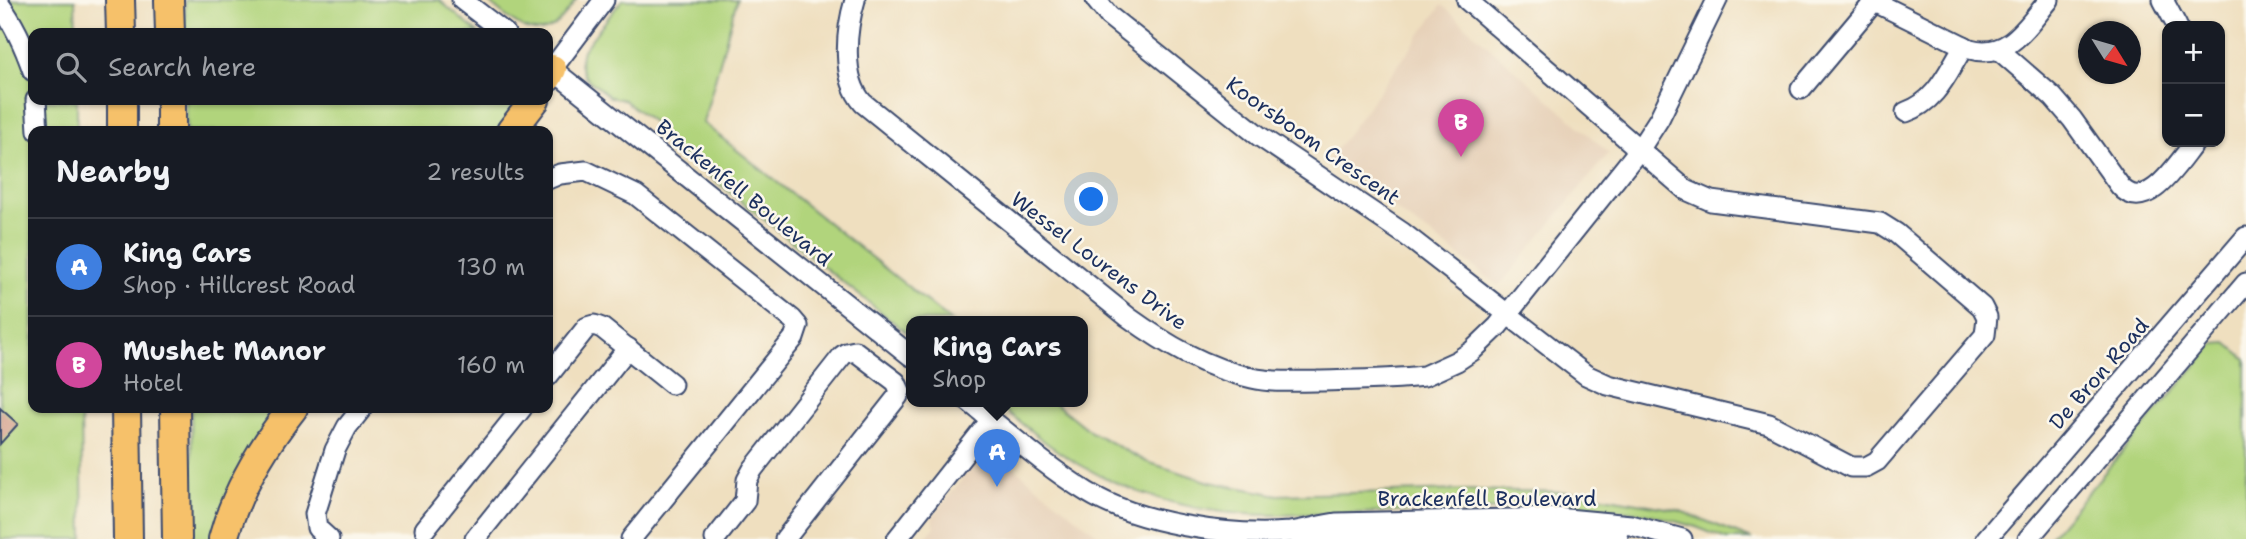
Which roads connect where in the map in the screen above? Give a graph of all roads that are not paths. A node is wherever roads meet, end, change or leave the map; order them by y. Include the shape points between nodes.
1 (120, 0) edge
2 (169, 0) edge
3 (462, 0) edge
4 (604, 0) edge
5 (855, 0) edge
6 (1096, 0) edge
7 (1467, 0) edge
8 (1717, 0) edge
9 (2049, 0) edge
10 (2162, 0) edge
11 (1873, 1) edge
12 (0, 5) edge
13 (2174, 21) edge
14 (121, 28) edge
15 (170, 28) edge
16 (498, 28) edge
17 (1964, 46) junction
18 (1999, 50) junction
19 (28, 57) edge
20 (553, 66) edge
21 (553, 74) edge
22 (1801, 89) dead end
23 (36, 105) edge
24 (122, 105) edge
25 (171, 105) edge
26 (532, 105) edge
27 (1906, 112) dead end
28 (38, 126) edge
29 (122, 126) edge
30 (171, 126) edge
31 (515, 126) edge
32 (2191, 147) edge
33 (1639, 150) junction
34 (553, 177) edge
35 (2246, 237) edge
36 (2246, 283) edge
37 (1508, 314) junction
38 (628, 348) junction
39 (906, 352) edge
40 (553, 370) edge
41 (672, 384) dead end
42 (976, 407) edge
43 (126, 413) edge
44 (175, 413) edge
45 (290, 413) edge
46 (358, 413) edge
47 (518, 413) edge
48 (992, 420) junction
49 (425, 529) dead end
50 (1291, 535) edge
51 (1544, 536) edge
52 (128, 539) edge
53 (177, 539) edge
54 (223, 539) edge
55 (329, 539) edge
56 (475, 539) edge
57 (631, 539) edge
58 (715, 539) edge
59 (785, 539) edge
60 (897, 539) edge
61 (1618, 539) edge
62 (1682, 539) edge
63 (1986, 539) edge
64 (2028, 539) edge

1 - 14 highway
2 - 15 highway
3 - 16 street
4 - 20 street
5 - 37 street, Wessel Lourens Drive via 849,66 853,90 863,103 1128,317 1188,356 1255,379 1424,376 1472,351
6 - 37 street, Koorsboom Crescent via 1109,16 1259,136 1386,220
7 - 33 street
8 - 33 street, Wessel Lourens Drive
9 - 18 street via 2011,44
10 - 13 street
11 - 17 street
11 - 22 street
12 - 19 street
17 - 18 street
17 - 27 street via 1936,92 1919,108
18 - 32 street via 2053,97 2129,194 2151,192
21 - 39 street, Brackenfell Boulevard
23 - 28 street
24 - 29 highway
25 - 30 highway
26 - 31 highway
33 - 37 street, Wessel Lourens Drive
33 - 37 street, Koorsboom Crescent via 1686,190 1712,201 1889,227 1982,307 1987,323 1984,335 1882,456 1858,468 1844,465 1769,424 1601,382 1578,370
34 - 57 street via 586,171 636,195 798,326 794,338
35 - 63 street, De Bron Road
36 - 64 street
38 - 40 street via 598,325 590,325
38 - 41 street
38 - 56 street
42 - 48 street, Brackenfell Boulevard
43 - 52 highway
44 - 53 highway
45 - 54 highway via 241,492
46 - 55 street via 335,450 315,514 317,528
47 - 49 street
48 - 50 street, Brackenfell Boulevard via 1055,470 1118,507 1193,528
48 - 60 street
50 - 51 street, Brackenfell Boulevard via 1316,539
50 - 62 street, Brackenfell Boulevard via 1337,523 1556,518 1631,525
51 - 61 street, Brackenfell Boulevard
58 - 59 street via 745,501 753,469 842,356 855,351 896,382 898,396

